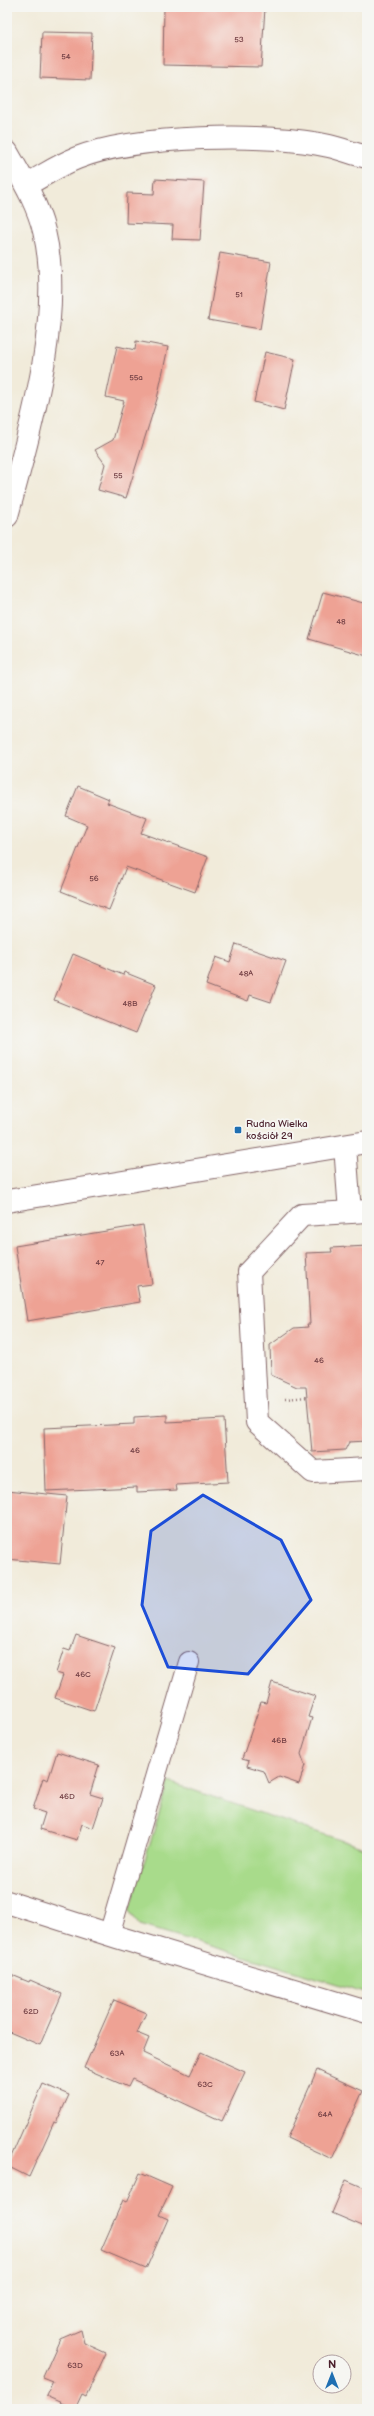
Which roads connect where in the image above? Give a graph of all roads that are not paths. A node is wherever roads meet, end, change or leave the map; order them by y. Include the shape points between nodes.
1 (7, 152) edge
2 (367, 157) edge
3 (26, 185) junction
4 (7, 516) edge
5 (367, 1142) edge
6 (345, 1146) junction
7 (7, 1201) edge
8 (359, 1211) edge
9 (367, 1469) edge
10 (189, 1662) dead end
11 (7, 1902) edge
12 (109, 1935) junction
13 (367, 2012) edge

1 - 3 street
2 - 3 street via 328,146 267,139 164,141 119,146 77,158
3 - 4 street via 38,209 45,232 50,274 48,321 37,396
5 - 6 street
6 - 7 street
6 - 8 street
8 - 9 street via 302,1215 249,1272 257,1422 313,1472
10 - 12 lane
11 - 12 street
12 - 13 street

